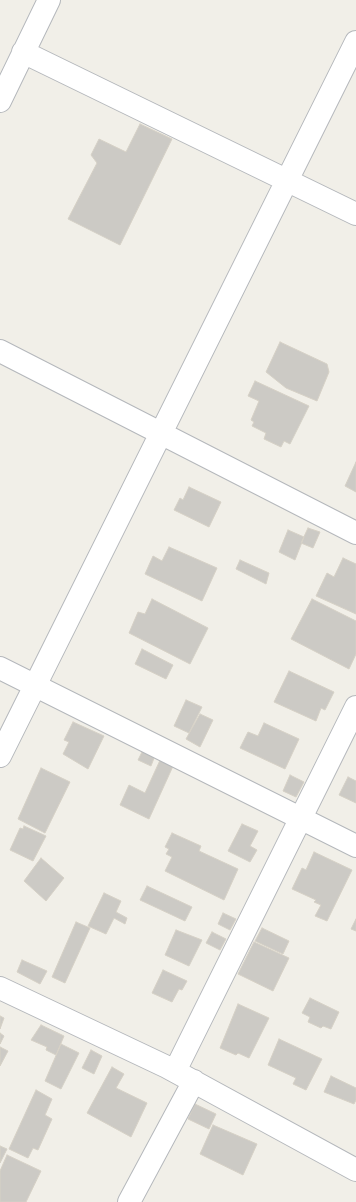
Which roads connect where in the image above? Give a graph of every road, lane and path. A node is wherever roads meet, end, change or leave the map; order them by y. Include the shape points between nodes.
1 (49, 0) edge
2 (356, 42) edge
3 (23, 52) junction
4 (0, 101) edge
5 (288, 181) junction
6 (356, 214) edge
7 (0, 351) edge
8 (162, 433) junction
9 (356, 533) edge
10 (0, 668) edge
11 (35, 686) junction
12 (356, 707) edge
13 (0, 756) edge
14 (300, 818) junction
15 (356, 846) edge
16 (0, 988) edge
17 (175, 1071) junction
18 (194, 1081) junction
19 (356, 1170) edge
20 (129, 1202) edge

1 - 3 street
2 - 5 street
3 - 4 street
3 - 5 street
5 - 6 street
5 - 8 street
7 - 8 street
8 - 9 street
8 - 11 street
10 - 11 street
11 - 13 street
11 - 14 street
12 - 14 street
14 - 15 street
14 - 17 street
16 - 17 street
17 - 18 street
18 - 19 street
18 - 20 street

